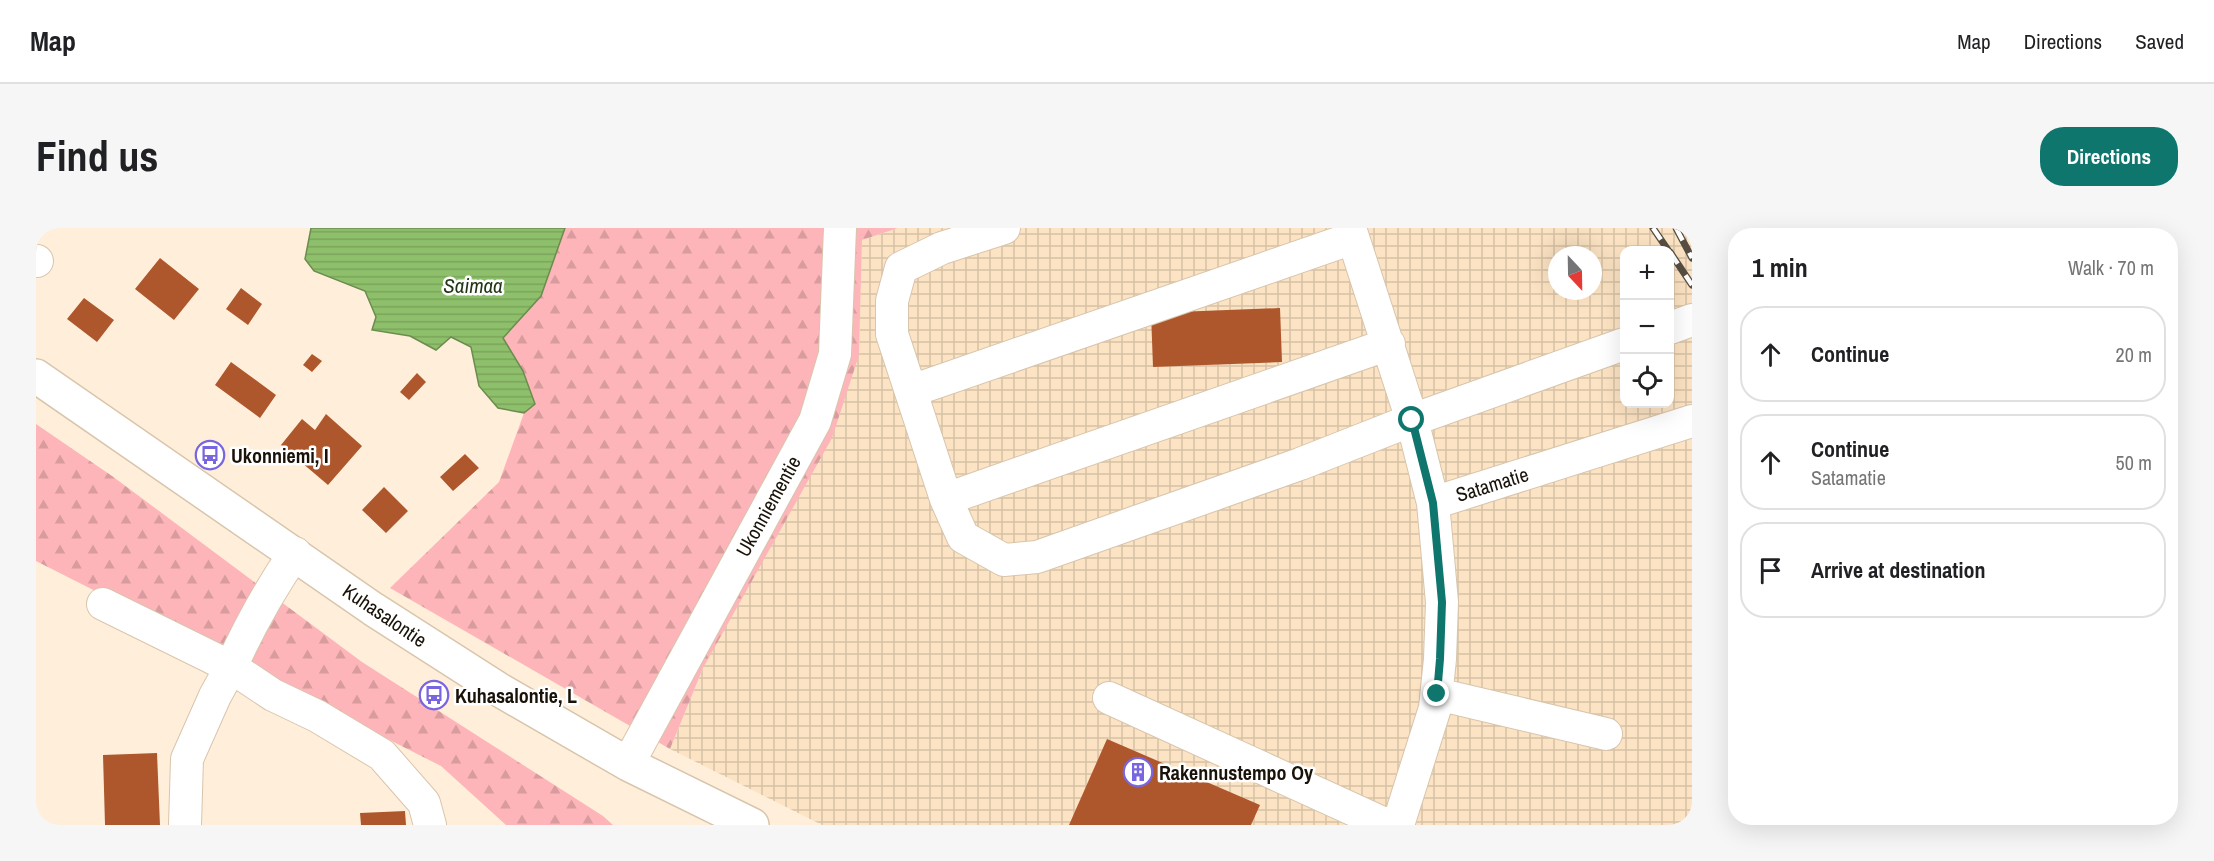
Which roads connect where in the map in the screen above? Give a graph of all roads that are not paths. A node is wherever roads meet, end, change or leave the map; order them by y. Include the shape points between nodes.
1 (840, 228) edge
2 (1004, 228) edge
3 (1352, 233) edge
4 (1692, 320) edge
5 (1674, 327) edge
6 (1389, 344) junction
7 (1620, 345) edge
8 (36, 376) edge
9 (911, 391) junction
10 (1412, 420) junction
11 (1692, 421) edge
12 (946, 499) junction
13 (1433, 503) junction
14 (295, 553) junction
15 (103, 604) dead end
16 (231, 667) junction
17 (1437, 694) junction
18 (1109, 698) dead end
19 (1606, 734) dead end
20 (628, 764) junction
21 (185, 825) edge
22 (430, 825) edge
23 (752, 825) edge
24 (1387, 825) edge
25 (1398, 825) edge

1 - 20 street, Ukonniementie via 835,354 815,421
2 - 9 street via 942,248 901,268 892,301 892,334
3 - 6 street
3 - 9 street
4 - 5 street
6 - 10 street
6 - 12 street
7 - 10 street
8 - 14 main road, Kuhasalontie
9 - 12 street
10 - 12 street via 1037,557 1004,560 963,537
10 - 13 street
11 - 13 street, Satamatie
13 - 17 street, Satamatie via 1442,602
14 - 16 street via 272,585
14 - 20 main road, Kuhasalontie via 373,609 498,689
15 - 16 street
16 - 21 street via 187,759
16 - 22 street via 273,695 382,755 424,803
17 - 19 street
17 - 25 street, Satamatie
18 - 24 street
20 - 23 main road, Kuhasalontie

